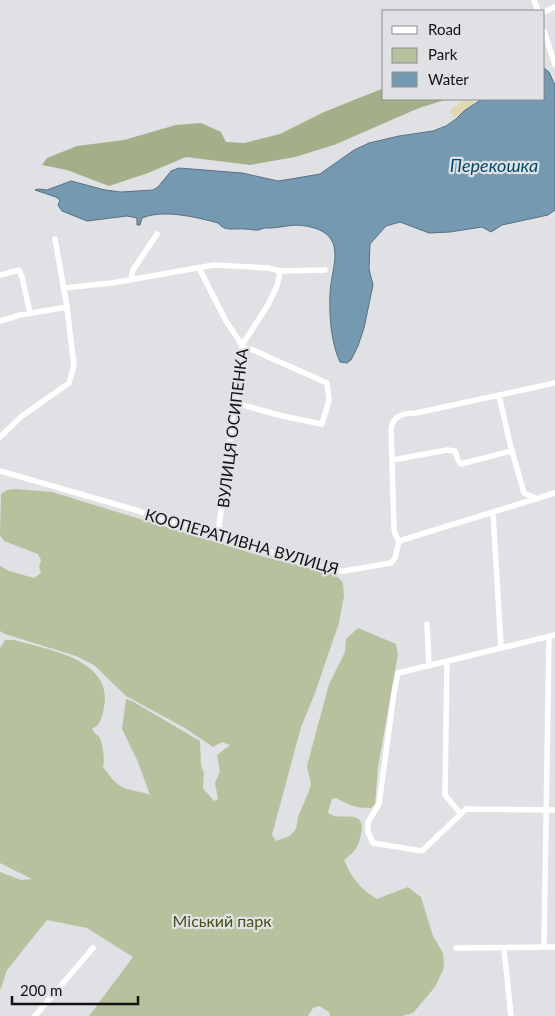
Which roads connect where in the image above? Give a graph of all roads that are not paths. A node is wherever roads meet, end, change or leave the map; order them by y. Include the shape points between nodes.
1 (545, 34) edge
2 (555, 65) edge
3 (157, 234) dead end
4 (55, 239) dead end
5 (198, 268) junction
6 (324, 270) dead end
7 (280, 271) junction
8 (0, 275) edge
9 (131, 280) junction
10 (64, 288) junction
11 (67, 307) junction
12 (30, 313) junction
13 (0, 321) edge
14 (242, 346) junction
15 (555, 383) edge
16 (499, 395) junction
17 (236, 403) junction
18 (0, 437) edge
19 (511, 451) junction
20 (393, 460) junction
21 (0, 472) edge
22 (555, 493) edge
23 (535, 498) junction
24 (493, 513) junction
25 (218, 536) junction
26 (400, 541) junction
27 (427, 624) dead end
28 (552, 636) edge
29 (501, 648) junction
30 (447, 662) junction
31 (429, 666) junction
32 (546, 810) junction
33 (555, 810) edge
34 (461, 814) junction
35 (544, 947) junction
36 (93, 948) dead end
37 (456, 948) dead end
38 (555, 948) edge
39 (504, 949) junction
40 (35, 1016) edge
41 (511, 1016) edge

1 - 2 street
3 - 9 street via 133,270
4 - 10 street
5 - 7 street via 214,265
5 - 9 street
5 - 14 street
6 - 7 street
7 - 14 street, ВУЛИЦЯ ОСИПЕНКА via 268,305
8 - 12 street via 18,270
9 - 10 street
10 - 11 street
11 - 12 street
11 - 18 street via 74,366 69,383 22,416
12 - 13 street
14 - 17 street, ВУЛИЦЯ ОСИПЕНКА
14 - 17 street via 327,382 329,400 322,424
15 - 16 street
16 - 19 street
16 - 20 street via 401,414 395,418 391,428
17 - 25 street, ВУЛИЦЯ ОСИПЕНКА
19 - 20 street via 461,464 455,451 447,450
19 - 23 street via 524,493
20 - 26 street via 394,528
21 - 25 street, КООПЕРАТИВНА ВУЛИЦЯ
22 - 23 street
23 - 24 street
24 - 26 street
24 - 29 street
25 - 26 street, КООПЕРАТИВНА ВУЛИЦЯ via 344,572 391,563 396,558
27 - 31 street
28 - 29 street
28 - 32 street
29 - 30 street
30 - 31 street
30 - 34 street via 445,795
31 - 34 street via 398,673 379,804 368,822 368,832 373,843 422,851
32 - 33 street
32 - 34 street via 466,809
32 - 35 street
35 - 38 street
35 - 39 street
36 - 40 street
37 - 39 street
39 - 41 street

